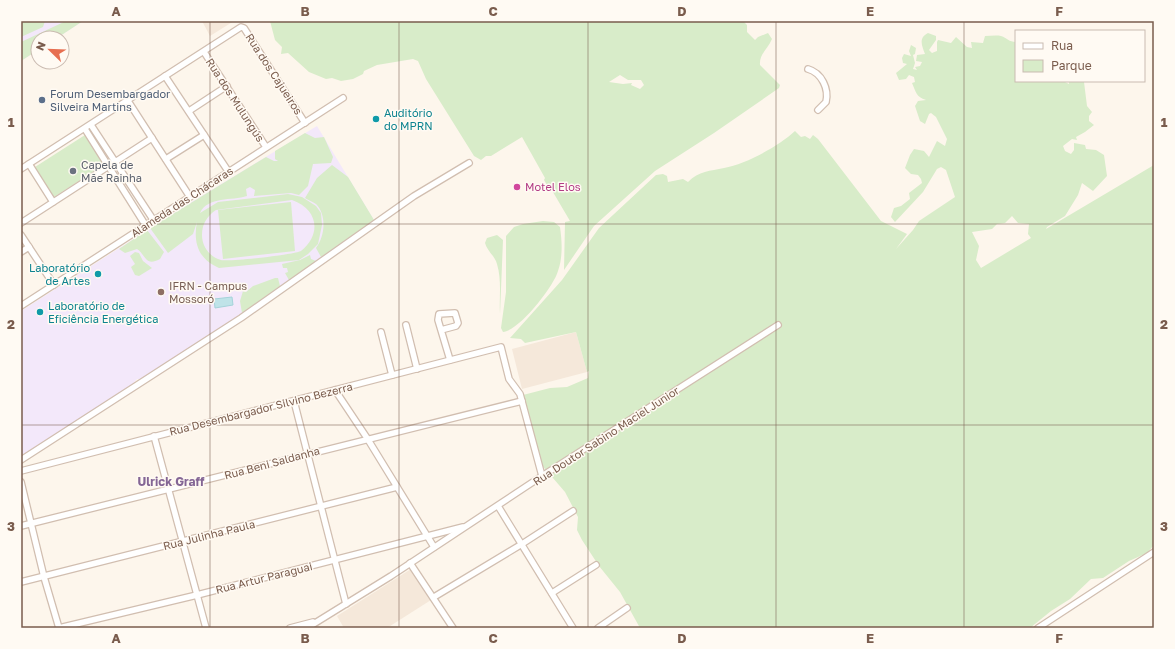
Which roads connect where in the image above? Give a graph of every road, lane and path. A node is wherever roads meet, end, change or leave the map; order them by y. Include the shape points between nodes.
1 (204, 52) junction
2 (808, 69) dead end
3 (165, 76) junction
4 (227, 86) junction
5 (343, 98) dead end
6 (128, 101) junction
7 (818, 110) dead end
8 (189, 112) junction
9 (305, 123) junction
10 (91, 125) junction
11 (85, 128) junction
12 (204, 134) junction
13 (152, 138) junction
14 (266, 147) junction
15 (166, 159) junction
16 (116, 162) junction
17 (469, 163) dead end
18 (29, 164) junction
19 (109, 166) junction
20 (21, 169) edge
21 (228, 171) junction
22 (190, 197) junction
23 (53, 202) junction
24 (154, 221) junction
25 (21, 223) edge
26 (146, 226) junction
27 (21, 235) edge
28 (29, 247) junction
29 (21, 252) edge
30 (54, 285) junction
31 (21, 306) edge
32 (406, 325) dead end
33 (778, 325) dead end
34 (441, 330) dead end
35 (381, 332) dead end
36 (450, 360) junction
37 (417, 369) junction
38 (392, 375) junction
39 (335, 390) junction
40 (294, 401) junction
41 (522, 401) junction
42 (154, 436) junction
43 (367, 438) junction
44 (307, 454) junction
45 (21, 460) edge
46 (21, 471) edge
47 (542, 476) junction
48 (21, 482) edge
49 (397, 487) junction
50 (169, 489) junction
51 (498, 506) junction
52 (321, 507) junction
53 (573, 510) dead end
54 (31, 524) junction
55 (469, 525) junction
56 (21, 526) edge
57 (427, 536) junction
58 (182, 542) junction
59 (522, 544) junction
60 (434, 547) junction
61 (1154, 552) edge
62 (334, 560) junction
63 (410, 563) junction
64 (596, 565) dead end
65 (44, 577) junction
66 (21, 582) edge
67 (552, 593) junction
68 (197, 595) junction
69 (434, 597) junction
70 (346, 604) junction
71 (627, 608) dead end
72 (317, 621) junction
73 (59, 628) edge
74 (206, 628) edge
75 (290, 628) edge
76 (306, 628) edge
77 (453, 628) edge
78 (573, 628) edge
79 (598, 628) edge
80 (1038, 628) edge

1 - 3 street
1 - 4 street, Rua dos Mulungús
1 - 9 street, Rua dos Cajueiros via 241,27 244,28
2 - 7 street via 818,75 827,92 826,102
3 - 6 street
3 - 8 street
4 - 8 street
4 - 14 street, Rua dos Mulungús
5 - 9 street, Alameda das Chácaras
6 - 10 street
6 - 13 street
8 - 12 street
9 - 14 street, Alameda das Chácaras
10 - 11 street
10 - 16 street
11 - 18 street
11 - 19 street
12 - 15 street
12 - 21 street
13 - 15 street
13 - 16 street
14 - 21 street, Alameda das Chácaras
15 - 22 street
16 - 19 street
16 - 24 street
17 - 45 street via 414,196 241,318
18 - 20 street
18 - 23 street
19 - 23 street
19 - 26 street
21 - 22 street, Alameda das Chácaras
22 - 24 street, Alameda das Chácaras
23 - 25 street
24 - 26 street, Alameda das Chácaras
26 - 30 street, Alameda das Chácaras
27 - 28 street
28 - 29 street
28 - 30 street
30 - 31 street, Alameda das Chácaras
32 - 37 street
33 - 47 street, Rua Doutor Sabino Maciel Junior
34 - 36 street
35 - 38 street
36 - 37 street, Rua Desembargador Silvino Bezerra
36 - 41 street, Rua Desembargador Silvino Bezerra via 501,347 509,378
37 - 38 street, Rua Desembargador Silvino Bezerra
38 - 39 street, Rua Desembargador Silvino Bezerra
39 - 40 street, Rua Desembargador Silvino Bezerra
39 - 43 street
40 - 42 street, Rua Desembargador Silvino Bezerra
40 - 44 street
41 - 43 street, Rua Beni Saldanha
41 - 47 street
42 - 46 street, Rua Desembargador Silvino Bezerra
42 - 50 street
43 - 44 street, Rua Beni Saldanha
43 - 49 street
44 - 50 street, Rua Beni Saldanha
44 - 52 street
47 - 51 street, Rua Doutor Sabino Maciel Junior
48 - 54 street
49 - 52 street, Rua Julinha Paula
49 - 57 street
50 - 54 street, Rua Beni Saldanha
50 - 58 street
51 - 55 street, Rua Doutor Sabino Maciel Junior
51 - 59 street
52 - 58 street, Rua Julinha Paula
52 - 62 street
53 - 59 street
54 - 56 street, Rua Beni Saldanha
54 - 65 street
55 - 57 street, Rua Artur Paraguai
55 - 60 street, Rua Doutor Sabino Maciel Junior
57 - 60 street
57 - 62 street, Rua Artur Paraguai
58 - 65 street, Rua Julinha Paula
58 - 68 street
59 - 67 street
59 - 69 street
60 - 63 street, Rua Doutor Sabino Maciel Junior
61 - 80 street
62 - 68 street, Rua Artur Paraguai
62 - 70 street
63 - 69 street
63 - 70 street, Rua Doutor Sabino Maciel Junior
64 - 67 street
65 - 66 street, Rua Julinha Paula
65 - 73 street
67 - 78 street
68 - 73 street, Rua Artur Paraguai
68 - 74 street
69 - 77 street
70 - 72 street, Rua Doutor Sabino Maciel Junior
71 - 79 street
72 - 75 street
72 - 76 street

